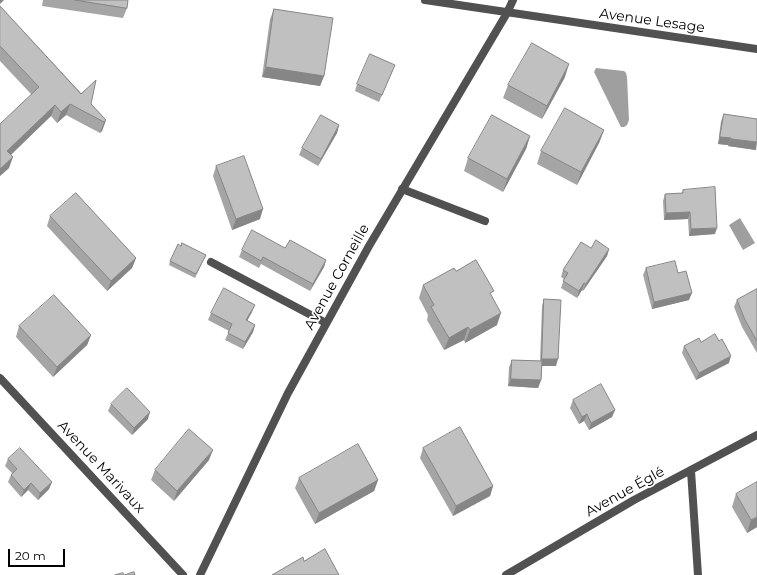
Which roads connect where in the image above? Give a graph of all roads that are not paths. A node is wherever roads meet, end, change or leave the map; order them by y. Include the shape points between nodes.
1 (425, 0) edge
2 (513, 0) edge
3 (507, 13) junction
4 (757, 49) edge
5 (402, 189) junction
6 (485, 221) dead end
7 (211, 262) dead end
8 (326, 323) junction
9 (0, 378) edge
10 (757, 434) edge
11 (691, 471) junction
12 (183, 575) edge
13 (200, 575) edge
14 (506, 575) edge
15 (698, 575) edge

1 - 3 street, Avenue Lesage
2 - 3 street, Avenue Corneille
3 - 4 street, Avenue Lesage
3 - 5 street, Avenue Corneille
5 - 6 street
5 - 8 street, Avenue Corneille
7 - 8 street
8 - 13 street, Avenue Corneille via 288,392
9 - 12 street, Avenue Marivaux
10 - 11 street, Avenue Églé
11 - 14 street, Avenue Églé via 634,500
11 - 15 street

